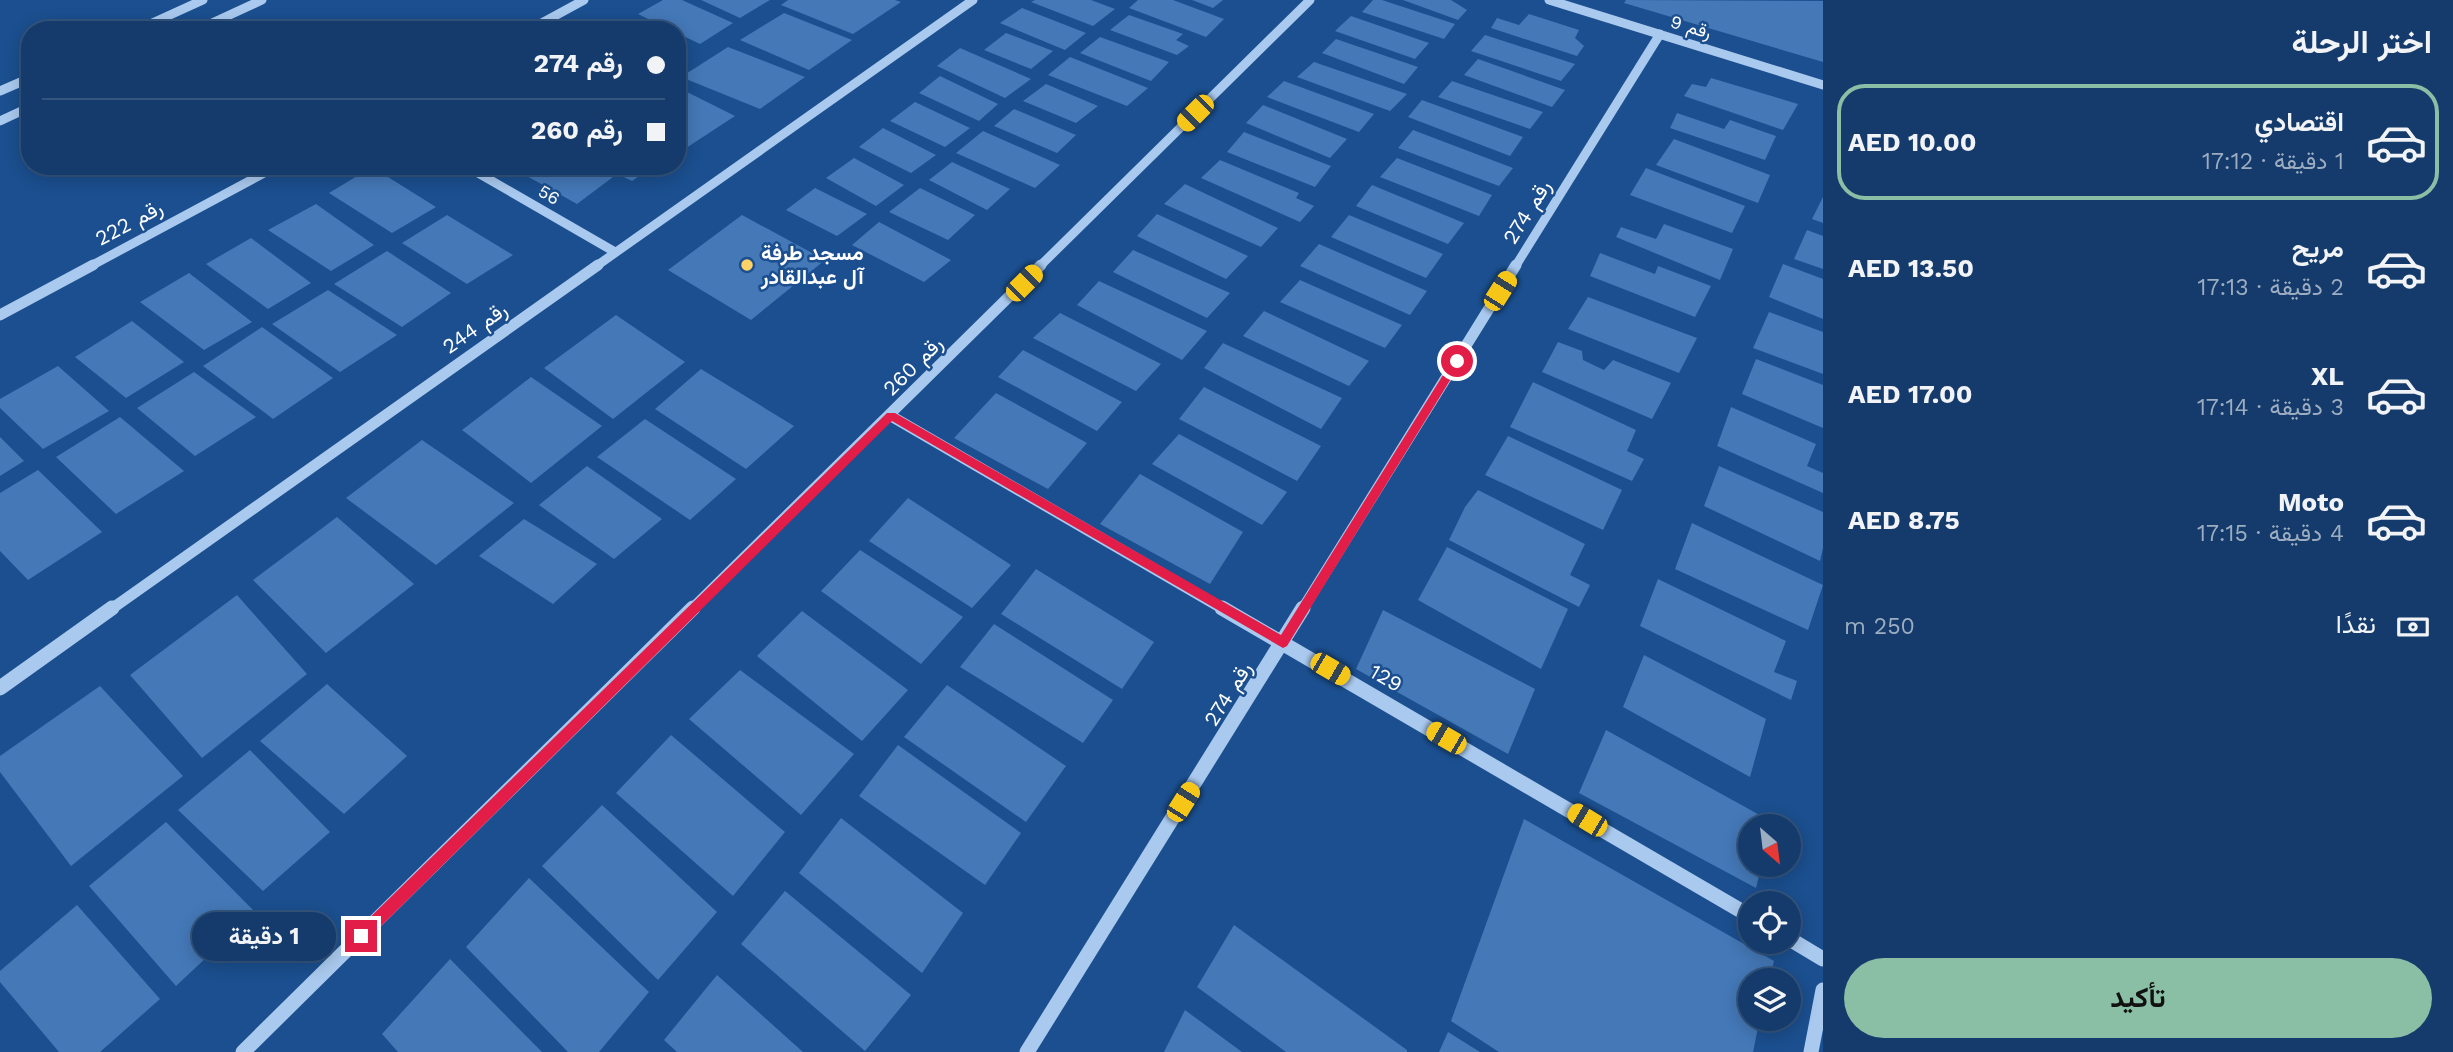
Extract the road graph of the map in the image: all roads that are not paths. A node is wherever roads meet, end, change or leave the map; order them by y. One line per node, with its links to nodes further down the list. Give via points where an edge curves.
1 (203, 0): 7 (street)
2 (262, 0): 8 (street)
3 (584, 0): 9 (street)
4 (973, 0): 18 (street, رقم 244)
5 (1310, 0): 20 (street, رقم 260)
6 (1549, 0): 10 (street, رقم 9)
7 (156, 21)
8 (216, 21)
9 (546, 21)
10 (1660, 34): 12 (street, رقم 9); 21 (street, رقم 274)
11 (21, 82): 13 (street)
12 (1823, 85)
13 (0, 91)
14 (21, 111): 15 (street)
15 (0, 121)
16 (259, 175): 19 (street, رقم 222)
17 (482, 175): 18 (street, 56)
18 (615, 252): 22 (street, رقم 244)
19 (0, 315)
20 (891, 416): 21 (street, 129); 27 (street, رقم 260)
21 (1283, 642): 23 (street, 129); 28 (street, رقم 274)
22 (0, 688)
23 (1738, 909)
24 (1801, 945): 25 (street)
25 (1823, 958)
26 (1823, 990): 29 (street)
27 (243, 1052)
28 (1027, 1052)
29 (1811, 1052)

